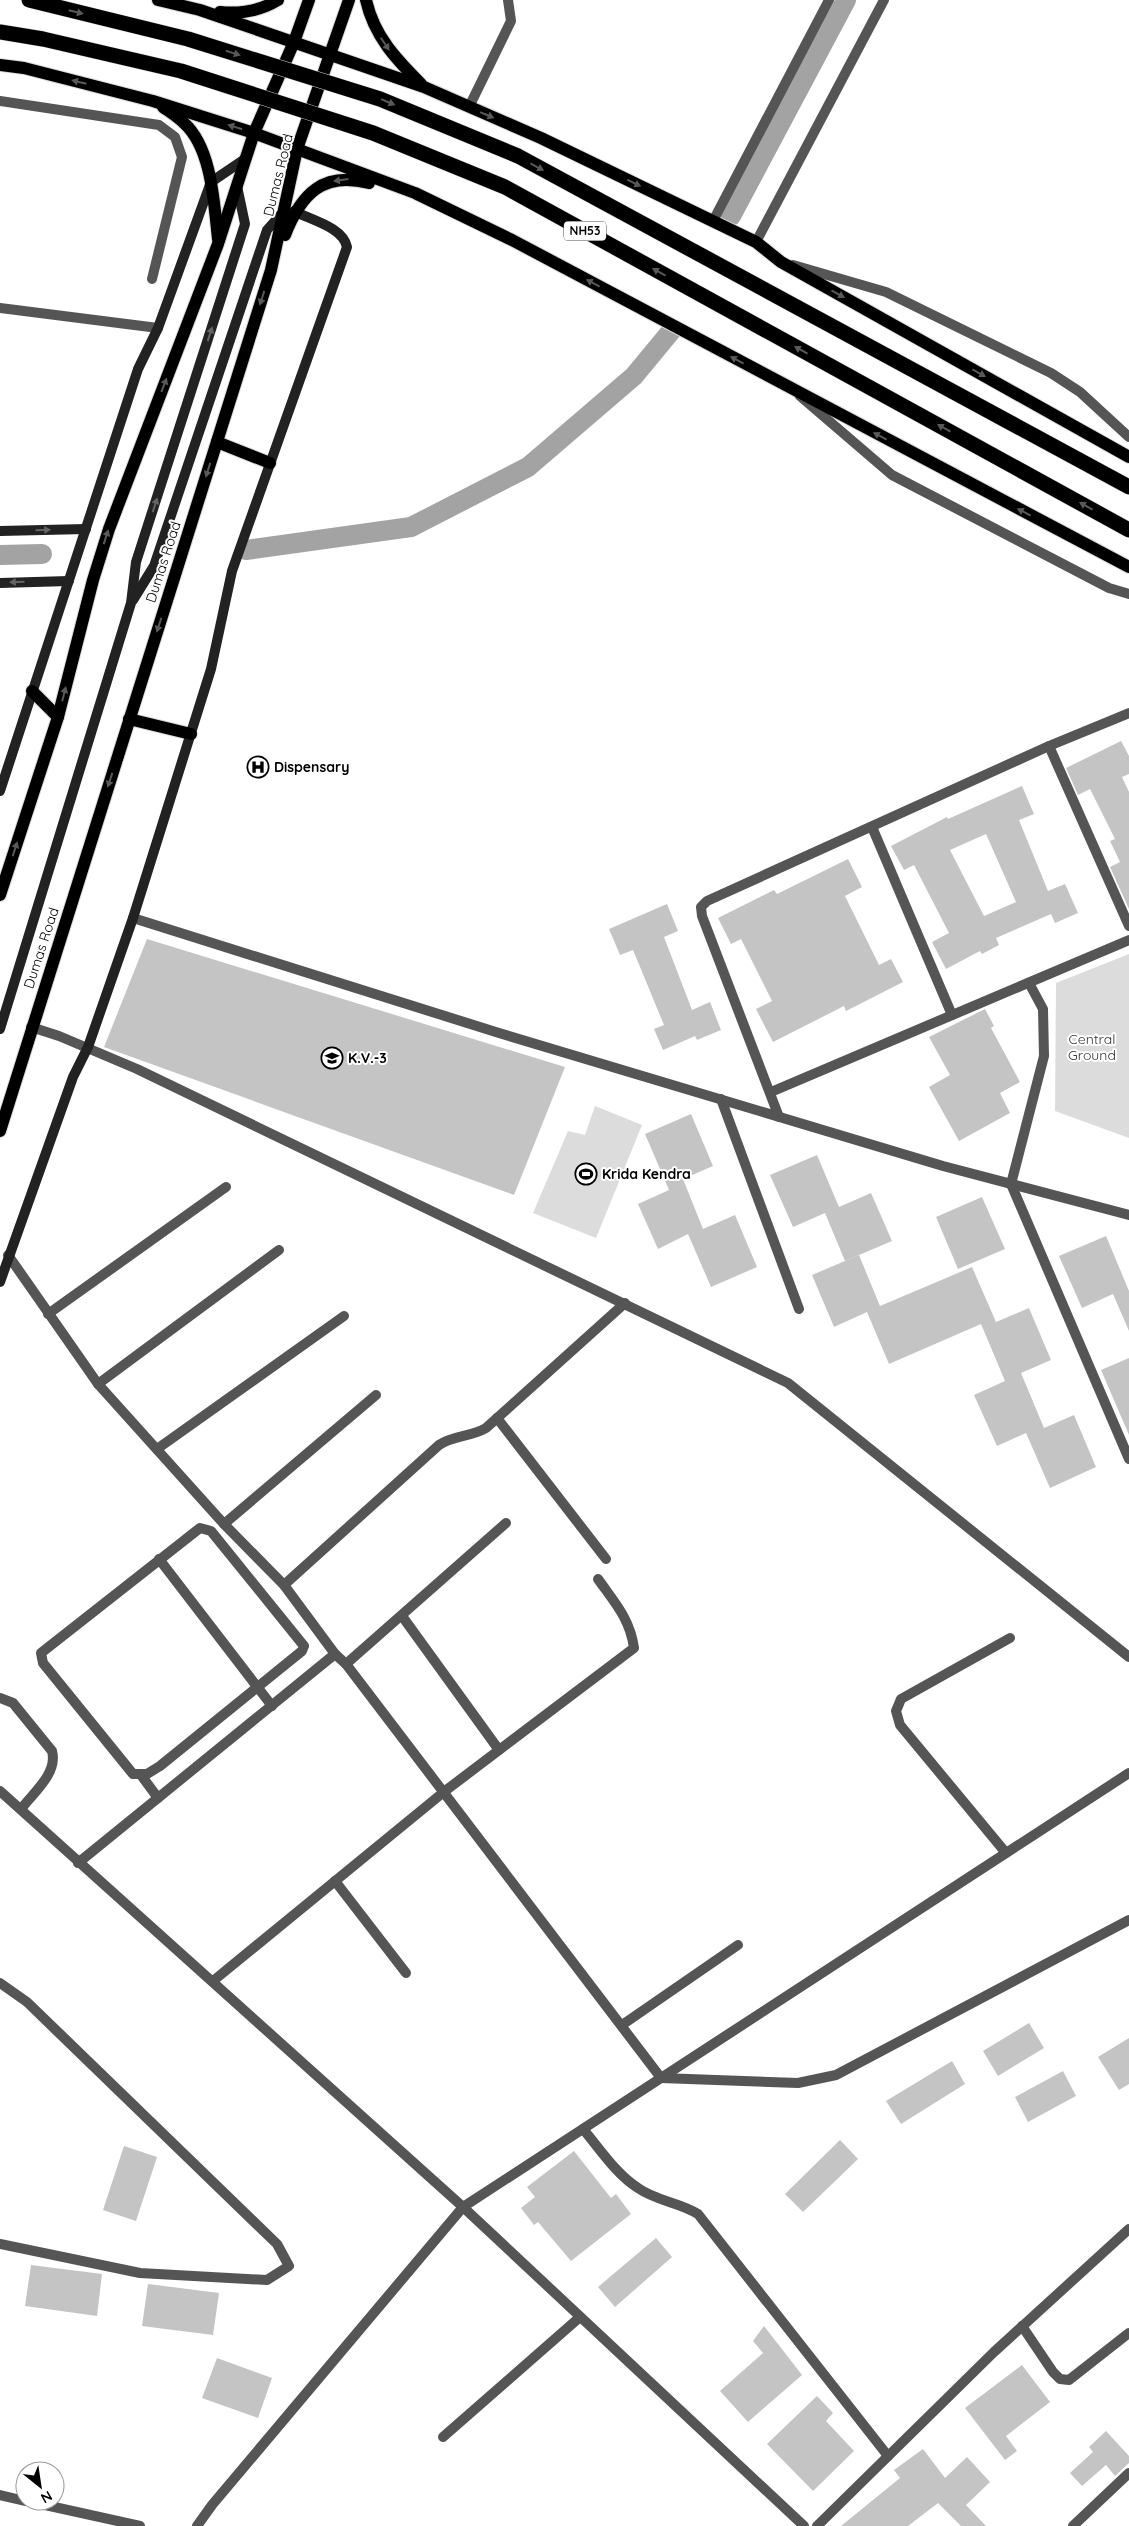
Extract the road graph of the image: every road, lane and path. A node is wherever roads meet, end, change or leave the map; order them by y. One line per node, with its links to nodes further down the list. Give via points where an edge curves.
1 (29, 0): 38 (highway, NH53, one-way to 38, bridge, via 188,39 380,99 518,156)
2 (158, 0): 10 (main road)
3 (278, 0): 10 (main road, via 254,11)
4 (309, 0): 12 (main road)
5 (349, 0): 13 (main road, Dumas Road)
6 (366, 0): 15 (main road, one-way to 15, via 382,42)
7 (508, 0): 18 (street, via 512,21)
8 (829, 0): 26 (street)
9 (884, 0): 27 (street)
10 (200, 10): 12 (main road)
11 (0, 32): 40 (highway, NH53, one-way to 11, bridge, via 505,187 373,133 181,71)
12 (294, 42): 13 (main road); 19 (main road)
13 (331, 56): 15 (main road); 20 (main road, Dumas Road)
14 (0, 65): 17 (main road, one-way to 14, via 24,68)
15 (424, 87): 18 (main road)
16 (0, 101): 30 (street, via 159,125 175,137 182,157)
17 (153, 101): 19 (main road, one-way to 17); 22 (main road, via 186,124 201,146)
18 (469, 107): 26 (main road, one-way to 26)
19 (254, 133): 20 (main road); 21 (main road)
20 (298, 149): 24 (main road); 25 (main road, Dumas Road)
21 (245, 159): 22 (street); 23 (main road)
22 (211, 182): 28 (main road); 32 (street)
23 (237, 185): 28 (main road); 46 (street, one-way to 23, via 136,562 245,224)
24 (422, 196): 25 (main road, one-way to 25, via 352,178 325,183); 33 (main road, one-way to 24, via 512,240)
25 (289, 211): 35 (main road, Dumas Road, one-way to 35); 37 (street, via 338,232 347,247); 46 (street, via 267,230 154,566)
26 (713, 221): 27 (main road)
27 (756, 242): 29 (main road)
28 (218, 244): 49 (main road, one-way to 28, via 106,537)
29 (781, 262): 34 (street, via 886,292 1051,373 1080,392); 36 (main road, one-way to 36)
30 (152, 279)
31 (0, 308): 32 (street)
32 (158, 328): 39 (street, via 138,369)
33 (790, 388): 42 (main road, one-way to 33); 45 (street, via 892,475 1103,585)
34 (1129, 437)
35 (217, 442): 37 (main road); 50 (main road, Dumas Road, one-way to 50)
36 (1129, 457)
37 (270, 463): 51 (street, via 232,571 214,658)
38 (1129, 487)
39 (86, 529): 41 (street, one-way to 39); 43 (street)
40 (1129, 530)
41 (0, 531)
42 (1129, 568)
43 (69, 580): 44 (street, one-way to 44); 47 (street)
44 (0, 583)
45 (1129, 594)
46 (132, 603): 62 (street)
47 (32, 692): 49 (main road); 53 (street)
48 (1129, 713): 52 (street)
49 (58, 717): 55 (main road, one-way to 49)
50 (129, 718): 51 (main road); 61 (main road, Dumas Road, one-way to 61)
51 (191, 734): 56 (street)
52 (1049, 746): 54 (street); 57 (street)
53 (0, 791)
54 (872, 827): 60 (street); 64 (street, via 707,901 701,907)
55 (0, 895)
56 (133, 918): 63 (street); 65 (street)
57 (1129, 926)
58 (1129, 940): 59 (street)
59 (1029, 982): 60 (street); 68 (street, via 1043,1010 1044,1056)
60 (952, 1015): 64 (street)
61 (32, 1027): 63 (street); 67 (main road, Dumas Road)
62 (0, 1029)
63 (88, 1047): 72 (street, via 73,1077); 74 (street)
64 (770, 1092): 66 (street)
65 (721, 1099): 66 (street); 75 (street)
66 (779, 1117): 68 (street)
67 (0, 1132)
68 (1011, 1184): 70 (street); 82 (street)
69 (226, 1187): 76 (street)
70 (1129, 1214)
71 (279, 1250): 78 (street)
72 (8, 1256): 73 (street); 76 (street)
73 (0, 1282)
74 (625, 1303): 80 (street); 92 (street, via 788,1383)
75 (799, 1309)
76 (48, 1314): 78 (street)
77 (344, 1316): 81 (street)
78 (98, 1384): 81 (street)
79 (376, 1395): 84 (street)
80 (497, 1418): 86 (street); 88 (street, via 476,1434 448,1439 439,1445)
81 (158, 1449): 84 (street)
82 (1129, 1459)
83 (506, 1523): 89 (street)
84 (224, 1524): 88 (street)
85 (159, 1559): 94 (street); 94 (street, via 200,1528 211,1530 303,1643 302,1651); 99 (street, via 41,1653 43,1663 127,1768)
86 (606, 1559)
87 (598, 1579): 97 (street, via 626,1617 634,1648)
88 (284, 1585): 91 (street)
89 (402, 1616): 93 (street); 97 (street)
90 (1010, 1638): 104 (street, via 901,1699 896,1711 900,1725)
91 (335, 1654): 93 (street); 96 (street)
92 (1129, 1657)
93 (346, 1664): 101 (street)
94 (258, 1688): 96 (street); 99 (street, via 160,1766)
95 (0, 1698): 103 (street, via 13,1703 52,1752 55,1761 53,1769)
96 (272, 1706): 102 (street)
97 (499, 1750): 101 (street)
98 (1129, 1773): 104 (street)
99 (140, 1776): 102 (street)
100 (0, 1791): 103 (street)
101 (445, 1791): 106 (street); 112 (street)
102 (158, 1798): 105 (street)
103 (21, 1809): 105 (street)
104 (1006, 1853): 113 (street)
105 (78, 1863): 110 (street)
106 (335, 1881): 109 (street); 110 (street)
107 (1129, 1920): 113 (street, via 836,2075 798,2083)
108 (738, 1945): 112 (street)
109 (406, 1972)
110 (213, 1982): 115 (street)
111 (0, 1983): 117 (street, via 27,2002 277,2244 289,2266 267,2280 140,2273)
112 (622, 2024): 113 (street)
113 (661, 2078): 114 (street)
114 (583, 2129): 115 (street); 122 (street, via 638,2189 684,2205 698,2214)
115 (463, 2207): 118 (street); 128 (street)
116 (1129, 2229): 119 (street)
117 (0, 2244)
118 (580, 2316): 121 (street); 129 (street)
119 (1022, 2326): 120 (street, via 1053,2372 1060,2379 1070,2380); 122 (street)
120 (1129, 2333)
121 (443, 2436)
122 (888, 2456): 130 (street)
123 (1129, 2473): 131 (street)
124 (0, 2495): 125 (street)
125 (15, 2498)
126 (65, 2510): 127 (street)
127 (140, 2526)
128 (197, 2526)
129 (804, 2526)
130 (817, 2526)
131 (1073, 2526)

